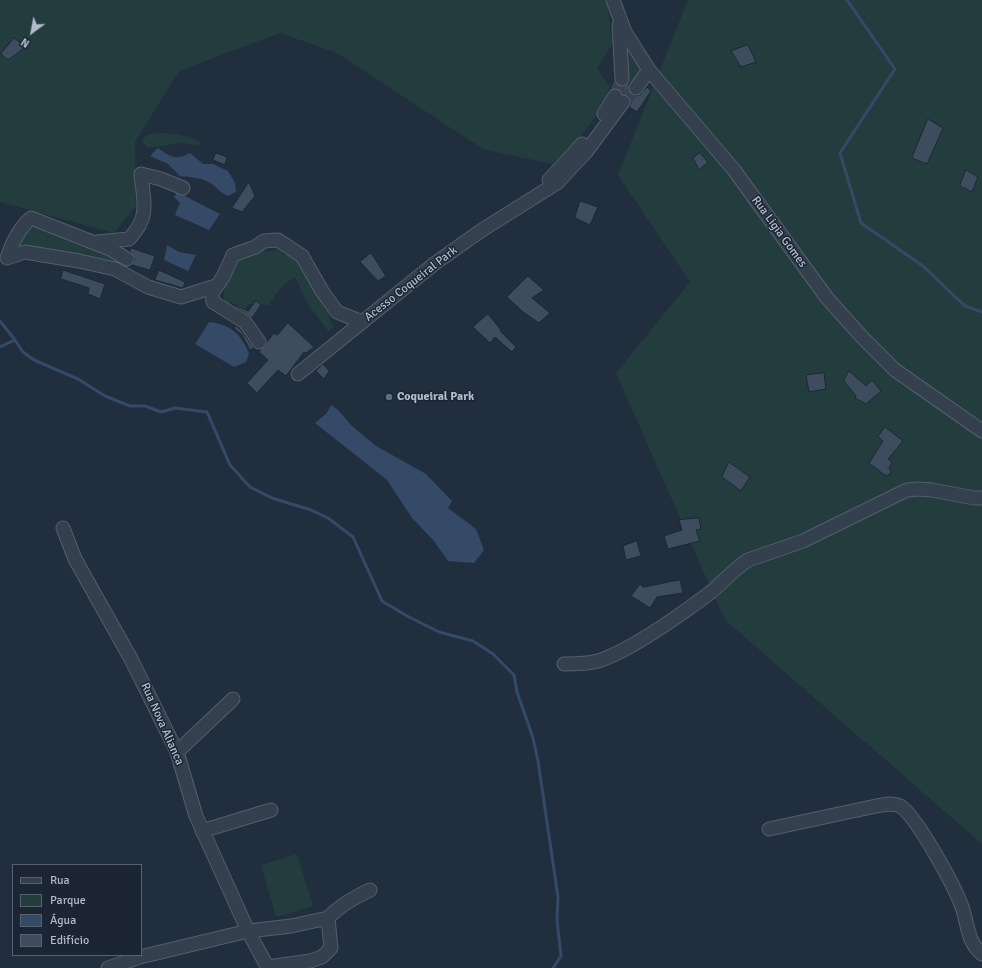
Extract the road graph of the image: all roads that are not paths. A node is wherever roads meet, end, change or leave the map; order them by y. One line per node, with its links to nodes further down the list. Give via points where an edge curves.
1 (614, 0): 2 (street, Rua Ligia Gomes)
2 (618, 17): 3 (street, Rua Ligia Gomes); 4 (street)
3 (649, 70): 5 (street); 14 (street, Rua Ligia Gomes, via 734,170 827,298 862,337 895,370)
4 (622, 79)
5 (636, 88)
6 (619, 99): 11 (street, Acesso Coqueiral Park, via 572,170 557,183 434,264)
7 (183, 188): 8 (street, via 141,174 144,220 139,229 129,239)
8 (92, 243): 9 (street, via 110,249); 10 (street, via 31,218 16,237 7,258 25,252 79,260 115,269 148,287 181,297)
9 (127, 259)
10 (216, 286): 11 (street, via 233,255 264,241 278,240 302,256 337,312); 12 (street, via 212,293 213,302 245,322)
11 (362, 322): 13 (street, Acesso Coqueiral Park)
12 (259, 342)
13 (298, 374)
14 (982, 431)
15 (982, 498): 17 (street, via 918,489 907,490 803,541 744,562 705,596 620,651 598,661)
16 (63, 528): 19 (street, Rua Nova Alianca, via 75,559 131,659)
17 (564, 664)
18 (233, 699): 19 (street)
19 (177, 752): 22 (street, Rua Nova Alianca)
20 (271, 810): 22 (street)
21 (769, 829): 26 (street, via 876,806 899,806 907,812 922,833 963,911 971,941)
22 (202, 831): 25 (street, Rua Nova Alianca)
23 (370, 890): 24 (street, via 334,911)
24 (328, 918): 25 (street); 27 (street, via 331,948 322,957)
25 (248, 931): 27 (street, Rua Nova Alianca); 28 (street, via 174,948)
26 (982, 954)
27 (268, 967)
28 (108, 968)

